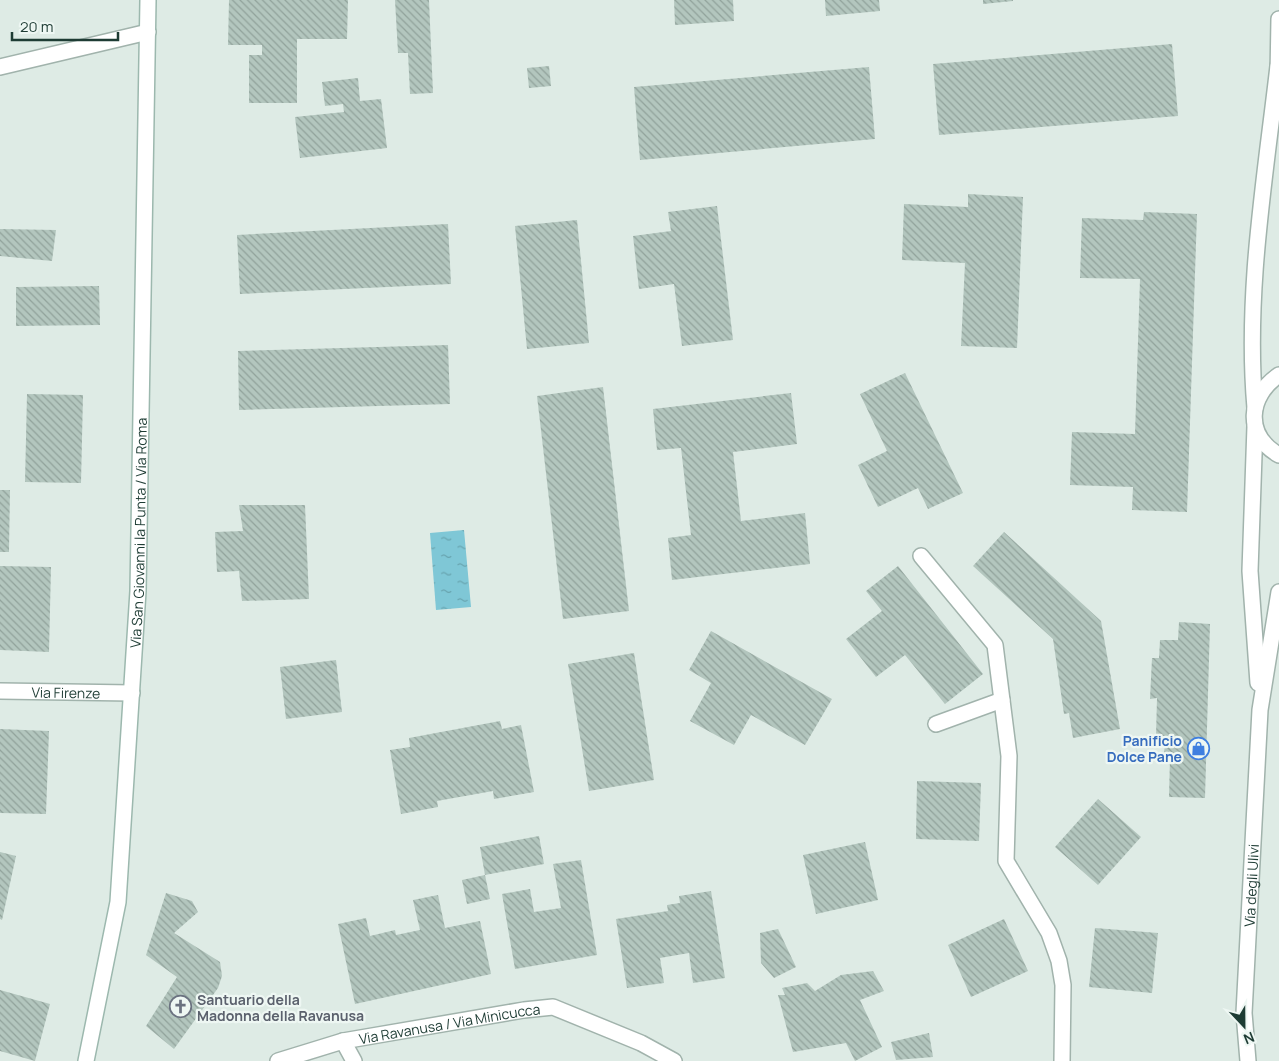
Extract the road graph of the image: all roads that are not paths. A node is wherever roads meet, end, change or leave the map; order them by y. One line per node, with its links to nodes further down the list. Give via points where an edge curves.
1 (148, 0): 3 (street, Via San Giovanni la Punta / Via Roma)
2 (1279, 19): 4 (street)
3 (148, 32): 5 (street); 14 (street, Via San Giovanni la Punta / Via Roma, via 138,591)
4 (1278, 66): 6 (street); 8 (street, via 1255,264 1252,378)
5 (0, 67)
6 (1279, 89)
7 (1279, 376): 8 (street, via 1268,383)
8 (1255, 408): 9 (street)
9 (1255, 426): 10 (street, via 1260,439); 16 (street, via 1250,571)
10 (1279, 455)
11 (921, 556): 15 (street, via 995,645)
12 (1279, 592): 16 (street)
13 (0, 691): 14 (street, Via Firenze)
14 (132, 693): 19 (street, Via San Giovanni la Punta / Via Roma, via 118,902)
15 (1002, 700): 17 (street); 23 (street, via 1009,756 1006,861 1049,933 1059,961 1064,985)
16 (1260, 710): 24 (street, Via degli Ulivi, via 1244,1013)
17 (936, 724)
18 (343, 1041): 20 (street, Via Ravanusa / Via Minicucca); 21 (street); 22 (street, Via Ravanusa / Via Minicucca, via 553,1007 641,1043)
19 (86, 1061)
20 (278, 1061)
21 (354, 1061)
22 (674, 1061)
23 (1062, 1061)
24 (1248, 1061)

